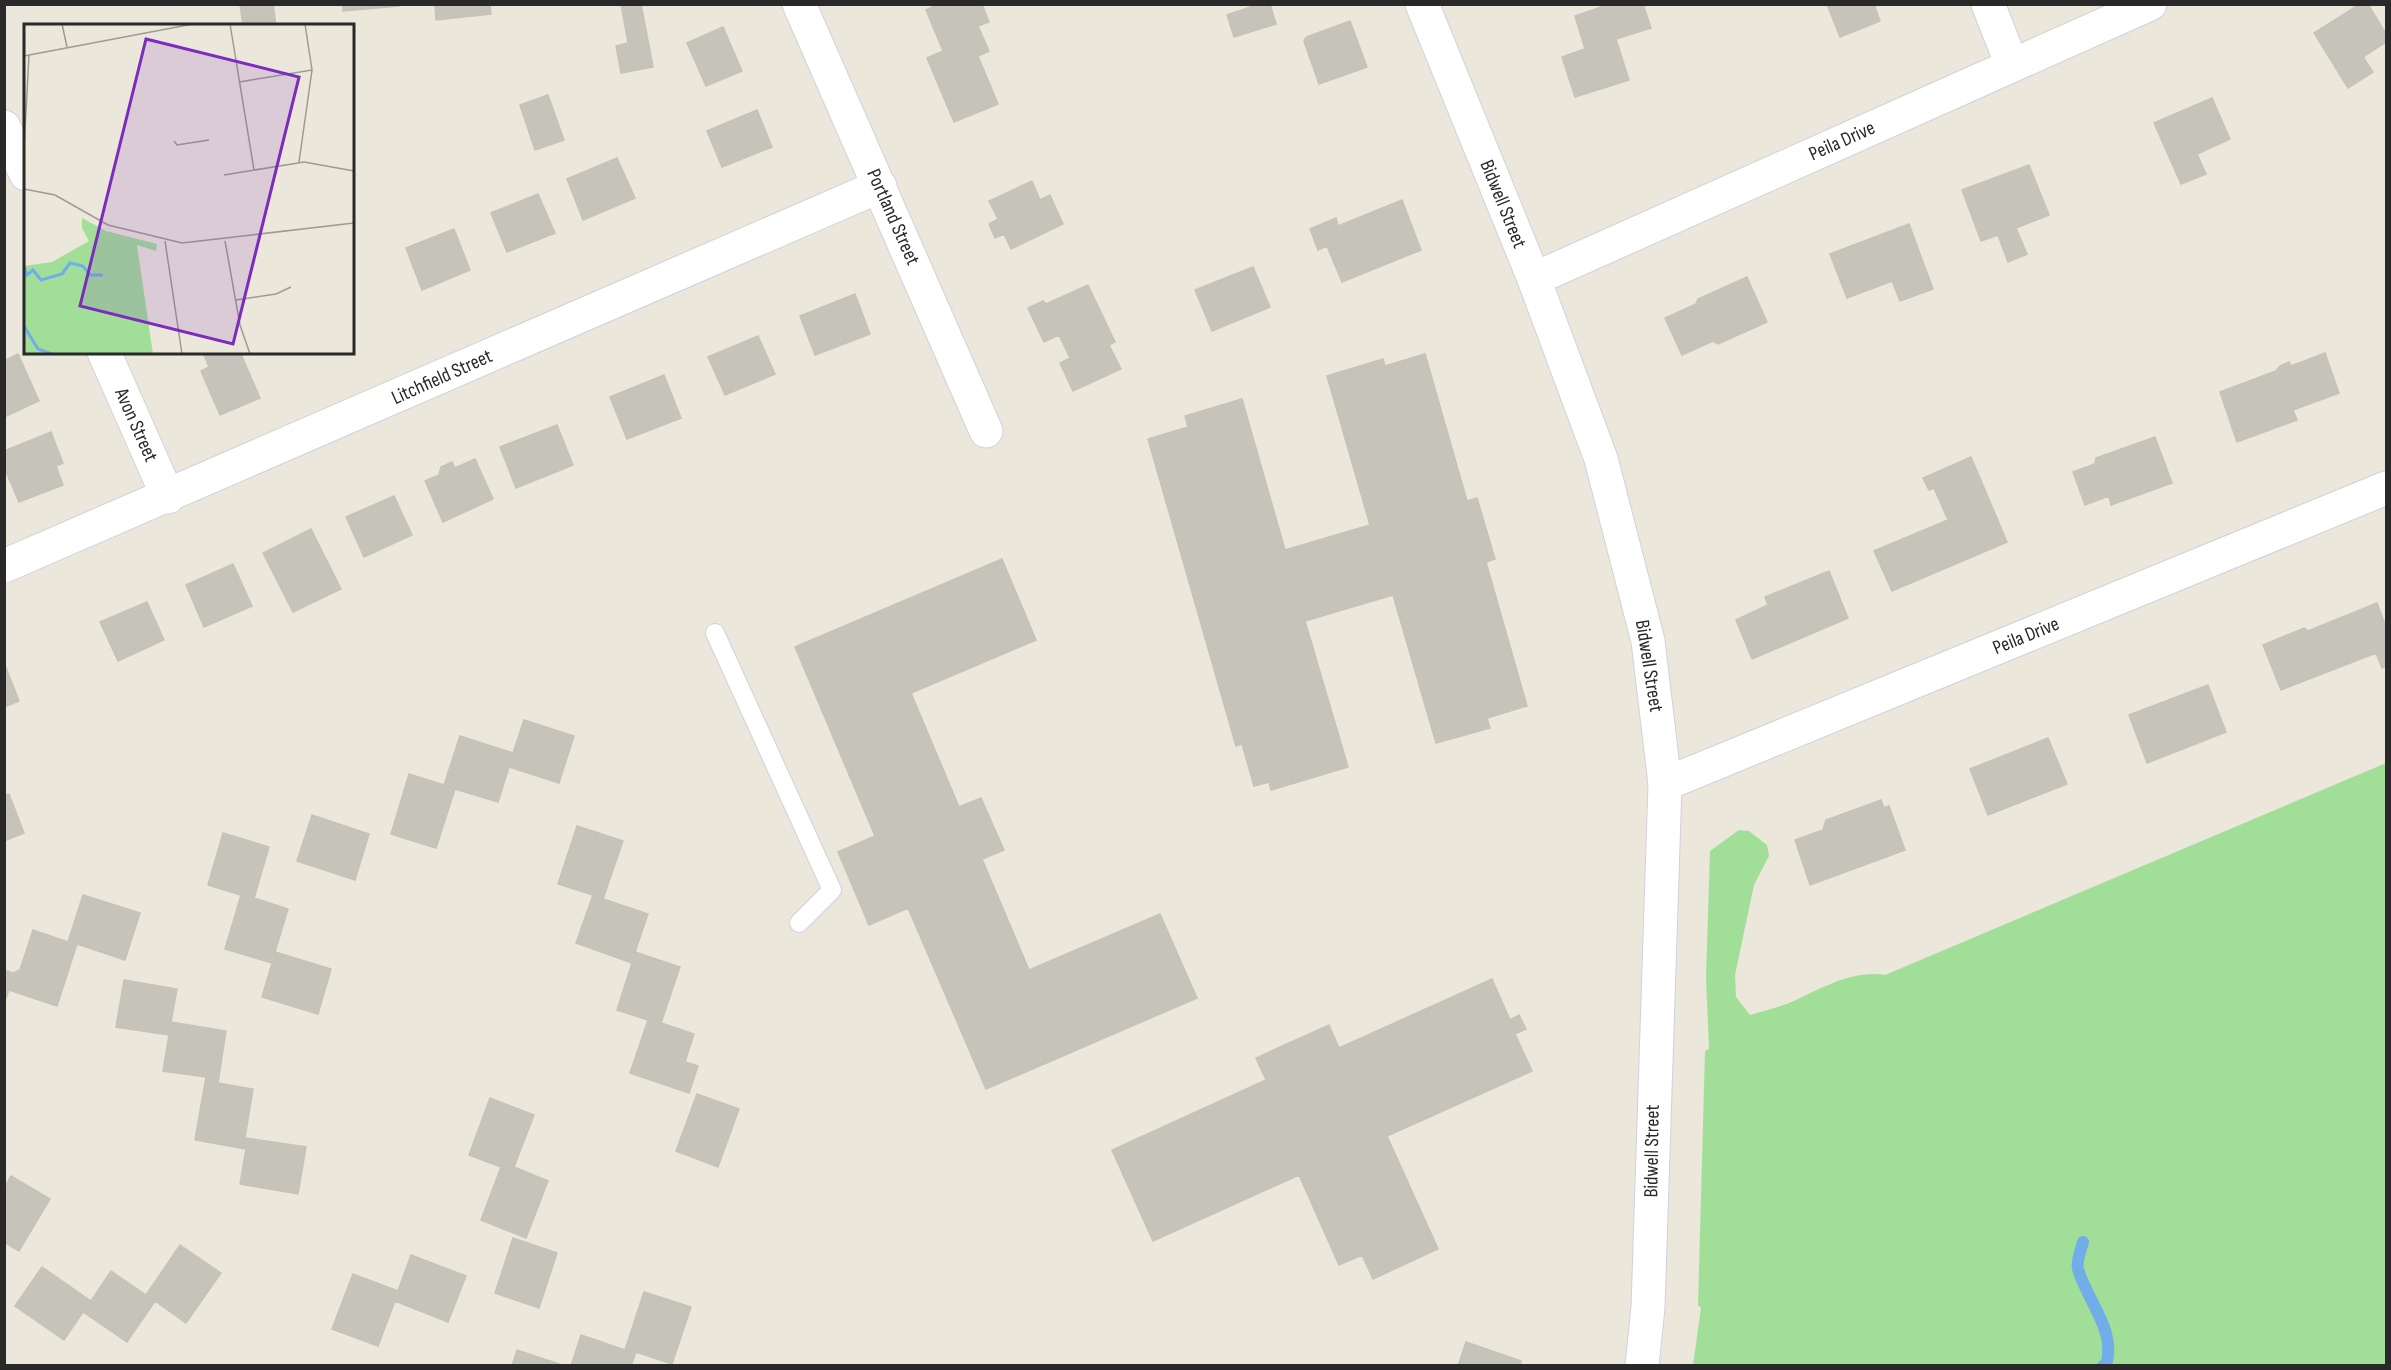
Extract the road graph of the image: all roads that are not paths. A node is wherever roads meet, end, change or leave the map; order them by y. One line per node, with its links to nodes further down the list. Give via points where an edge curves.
1 (799, 4): 8 (street, Portland Street)
2 (1422, 4): 9 (street, Bidwell Street)
3 (1988, 4): 5 (street)
4 (2150, 4): 5 (street, Peila Drive)
5 (2012, 65): 9 (street, Peila Drive)
6 (4, 127): 7 (street)
7 (24, 170)
8 (880, 186): 11 (street, Portland Street); 13 (street, Litchfield Street)
9 (1534, 279): 16 (street, Bidwell Street, via 1604,470 1647,641)
10 (105, 354): 13 (street, Avon Street)
11 (986, 431)
12 (2386, 488): 16 (street, Peila Drive)
13 (168, 497): 14 (street, Litchfield Street)
14 (4, 566)
15 (715, 633): 17 (lane, via 832,890)
16 (1665, 784): 18 (street, Bidwell Street, via 1648,1307)
17 (799, 923)
18 (1642, 1365)

